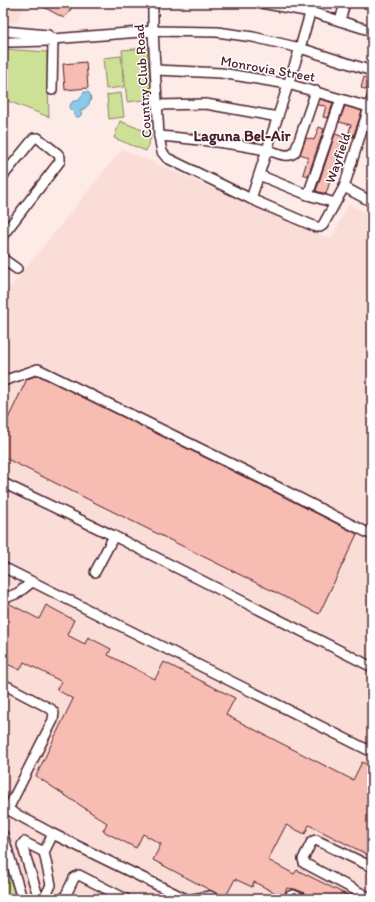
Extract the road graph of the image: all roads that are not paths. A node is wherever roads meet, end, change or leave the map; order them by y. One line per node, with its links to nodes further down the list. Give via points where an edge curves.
1 (153, 3): 8 (street, Country Club Road)
2 (261, 3): 4 (street)
3 (345, 3): 6 (street)
4 (283, 5): 5 (street)
5 (312, 8): 6 (street); 12 (street)
6 (340, 20): 9 (street)
7 (3, 31): 10 (street, via 48,35)
8 (153, 31): 10 (street); 12 (street, via 217,32); 13 (street, Country Club Road)
9 (372, 31)
10 (53, 38): 11 (street, via 48,41); 16 (street)
11 (3, 42)
12 (300, 48): 14 (street); 15 (street)
13 (156, 70): 15 (street, Monrovia Street, via 221,73); 20 (street, Country Club Road)
14 (372, 71)
15 (288, 84): 17 (street, Monrovia Street); 21 (street)
16 (52, 90)
17 (316, 92): 18 (street, Monrovia Street); 23 (street, via 293,155)
18 (341, 98): 19 (street, Monrovia Street); 27 (street)
19 (371, 104): 26 (street, Wayfield)
20 (157, 105): 21 (street, via 206,104); 22 (street, Country Club Road)
21 (278, 117): 23 (street)
22 (159, 136): 23 (street, via 191,138); 28 (street, Country Club Road, via 162,152 167,158)
23 (267, 150): 24 (street)
24 (259, 175): 27 (street); 28 (street)
25 (3, 176): 32 (street, via 34,138 38,138 60,157 60,161)
26 (344, 187): 29 (street); 30 (street, Wayfield)
27 (308, 195): 30 (street)
28 (251, 199): 31 (street, Country Club Road, via 316,227)
29 (372, 201)
30 (335, 203): 31 (street, Wayfield)
31 (323, 225)
32 (3, 235)
33 (3, 258): 34 (street)
34 (17, 269)
35 (3, 381): 37 (street, via 38,369)
36 (3, 483): 38 (street)
37 (372, 535)
38 (114, 536): 40 (street); 43 (street)
39 (3, 567): 41 (street)
40 (95, 572)
41 (32, 582): 42 (street, via 18,594); 45 (street)
42 (3, 599)
43 (372, 666)
44 (3, 684): 46 (street, via 54,713 53,720)
45 (372, 752)
46 (6, 808): 47 (street)
47 (53, 834): 49 (street); 51 (street)
48 (3, 835): 52 (street)
49 (44, 852): 53 (street, via 24,842 22,845); 54 (street, via 51,885)
50 (372, 868): 61 (street, via 316,840 311,843 303,859 304,863)
51 (182, 898)
52 (22, 899)
53 (39, 899)
54 (44, 899)
55 (64, 899): 56 (street, via 74,878 79,875)
56 (126, 899)
57 (193, 899): 58 (street, via 210,896)
58 (216, 899)
59 (288, 899): 60 (street, via 293,895)
60 (303, 899)
61 (372, 899)

